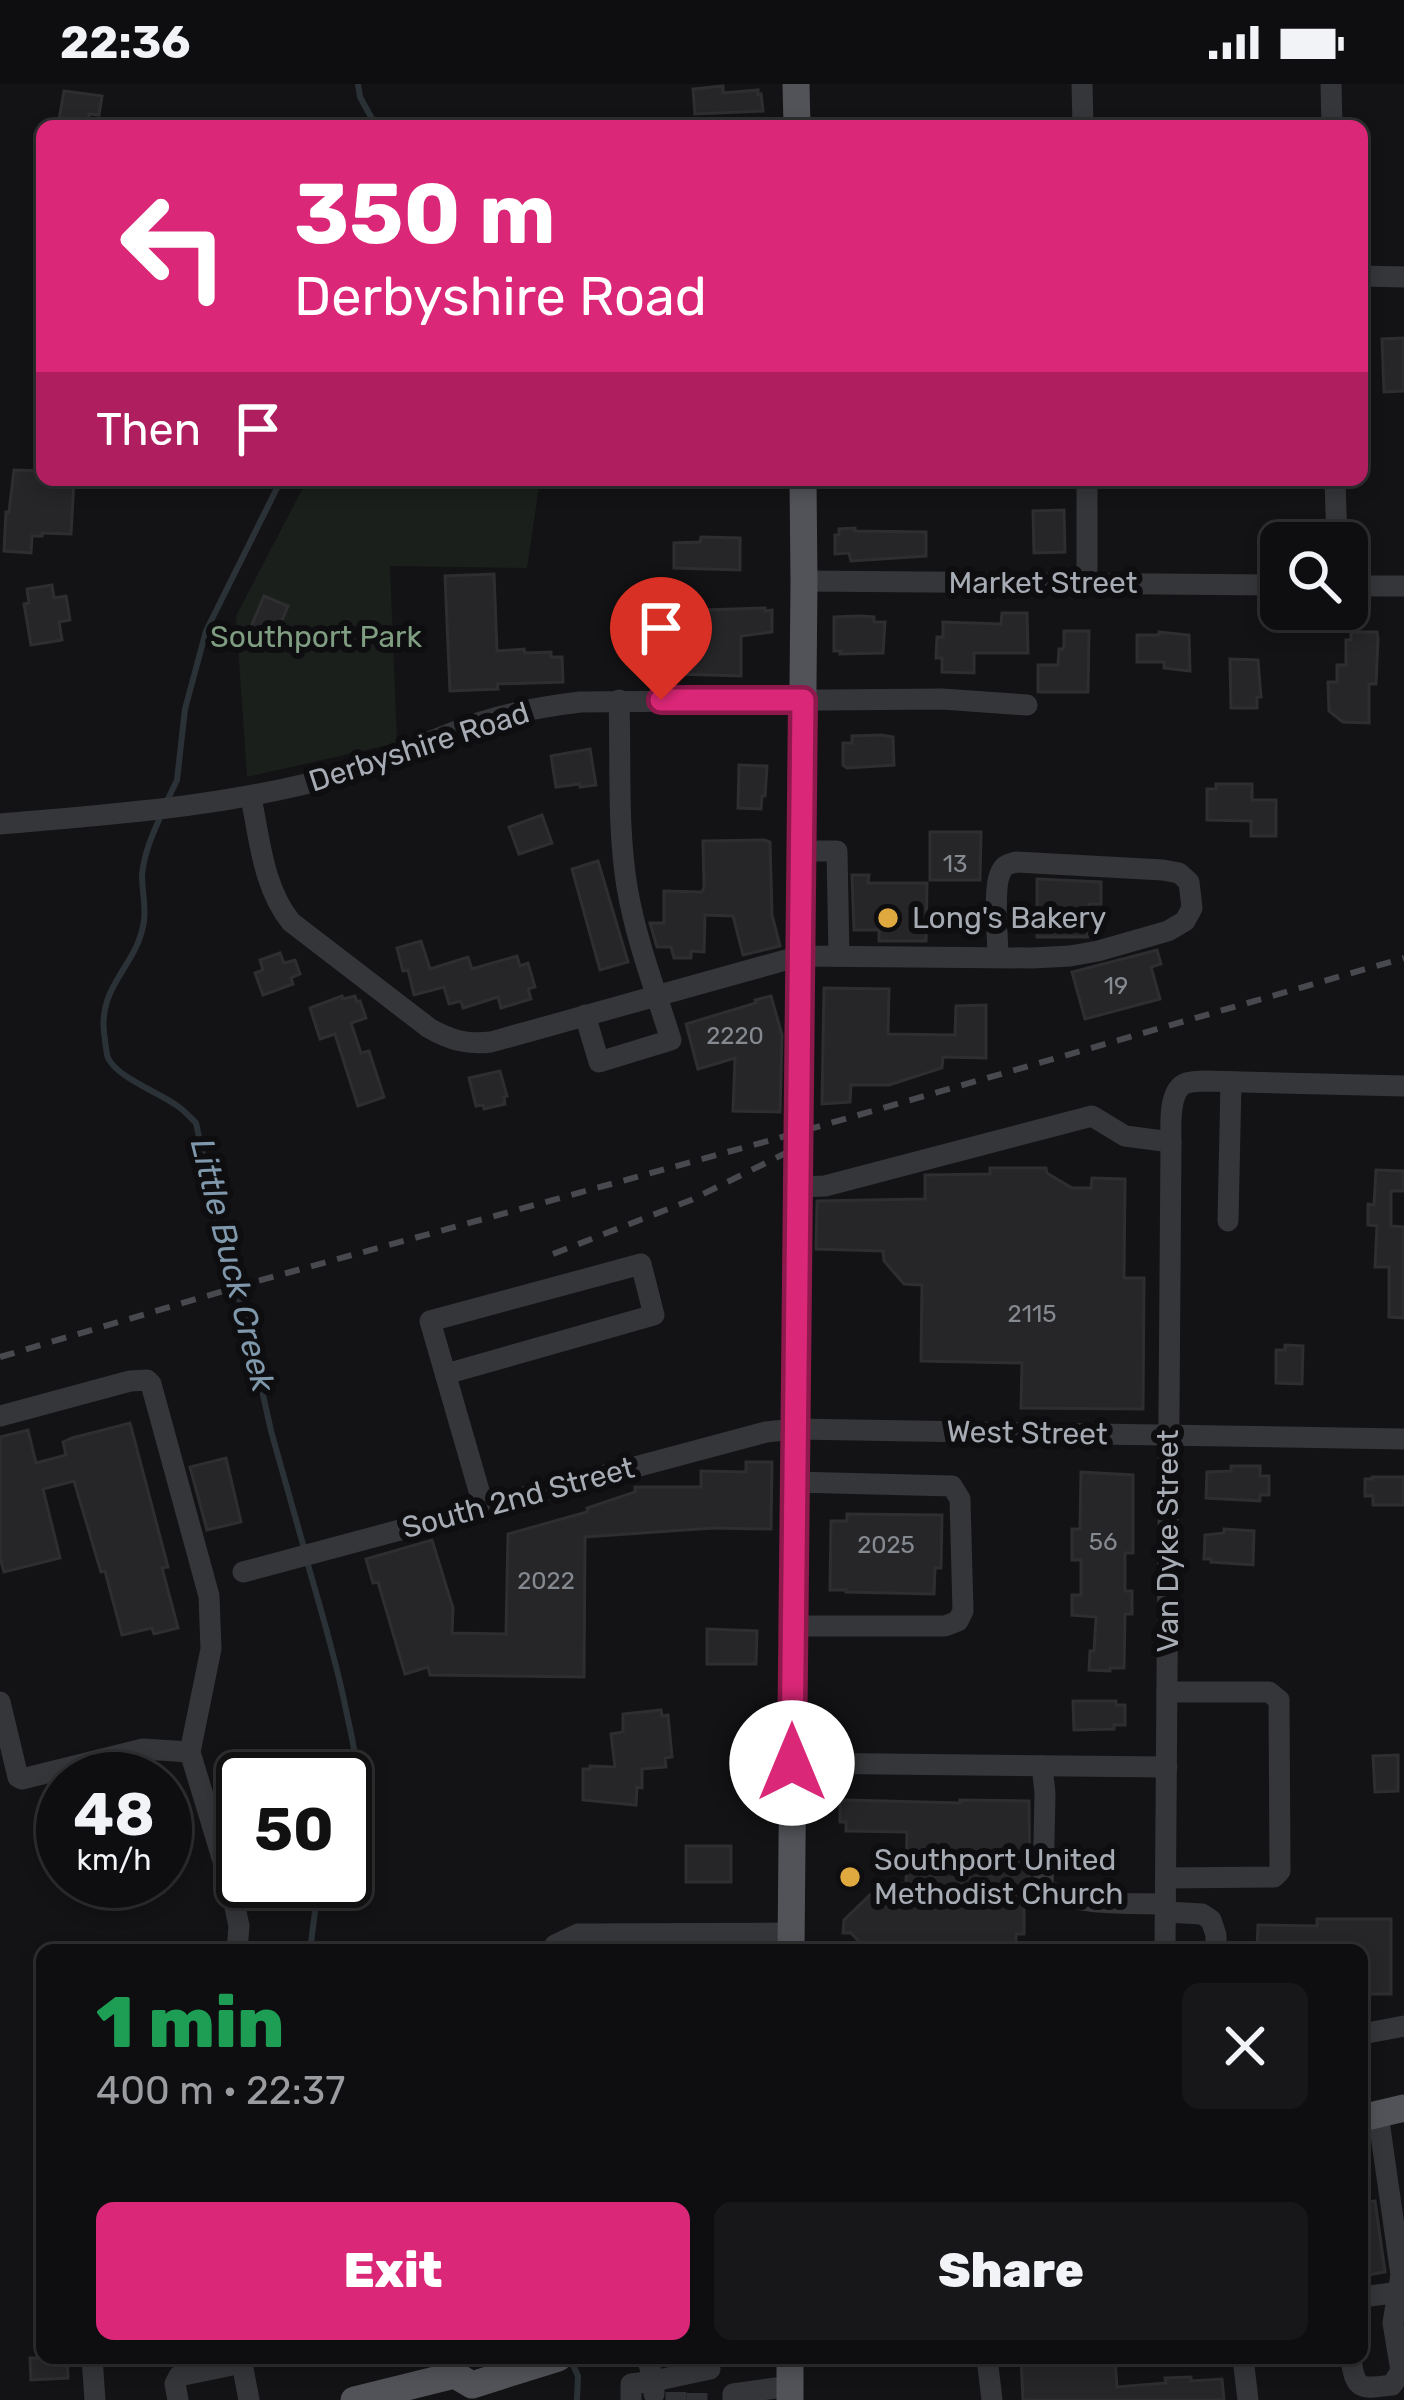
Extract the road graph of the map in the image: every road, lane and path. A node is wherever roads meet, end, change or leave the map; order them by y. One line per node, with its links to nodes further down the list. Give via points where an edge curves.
1 (796, 84): 4 (main road)
2 (1082, 84): 5 (street)
3 (1331, 84): 6 (street)
4 (797, 120)
5 (1083, 120)
6 (1332, 120)
7 (1368, 276): 8 (street)
8 (1404, 277)
9 (803, 486): 13 (main road)
10 (1087, 486): 14 (street)
11 (1335, 486): 12 (street)
12 (1336, 522)
13 (805, 581): 14 (street, Market Street); 19 (main road)
14 (1087, 584): 15 (street, Market Street)
15 (1260, 585)
16 (1368, 586): 17 (street)
17 (1404, 586)
18 (619, 700): 19 (street, Derbyshire Road); 21 (street, Derbyshire Road, via 514,713); 27 (street, via 626,883)
19 (803, 700): 20 (street, Derbyshire Road); 23 (main road)
20 (1028, 705)
21 (251, 798): 22 (street, Derbyshire Road); 28 (street, via 275,899 294,925 441,1035 491,1042)
22 (0, 824)
23 (801, 851): 24 (main road); 25 (street, via 837,851)
24 (800, 956): 25 (street); 27 (street); 32 (main road)
25 (839, 956): 26 (street)
26 (998, 958): 26 (street, via 1070,956 1168,932 1192,908 1189,882 1162,870 1006,865)
27 (657, 995): 28 (street); 28 (street, via 671,1040 599,1062)
28 (585, 1015)
29 (1232, 1082): 30 (street); 31 (street, Van Dyke Street, via 1178,1088); 33 (street)
30 (1404, 1086)
31 (1171, 1137): 32 (street, via 1125,1136 1092,1116); 37 (street, Van Dyke Street)
32 (797, 1187): 36 (main road)
33 (1228, 1221)
34 (446, 1374): 34 (street, via 430,1321 641,1264 654,1315); 40 (street)
35 (0, 1416): 46 (street, via 130,1382 151,1384 210,1612 212,1649)
36 (795, 1429): 37 (street, West Street); 39 (main road); 40 (street, South 2nd Street)
37 (1168, 1436): 38 (street, West Street); 43 (street, Van Dyke Street)
38 (1404, 1438)
39 (794, 1481): 42 (main road); 42 (street, via 952,1486 960,1499 963,1611 945,1626)
40 (484, 1508): 41 (street, South 2nd Street)
41 (243, 1572)
42 (793, 1626): 48 (main road)
43 (1167, 1692): 50 (street, Van Dyke Street); 52 (street, via 1270,1692 1280,1700 1280,1871)
44 (0, 1702): 51 (street, via 18,1777)
45 (131, 1752): 46 (street)
46 (190, 1752)
47 (192, 1759): 55 (street, via 230,1885)
48 (792, 1763): 49 (street); 54 (main road)
49 (1042, 1766): 50 (street); 53 (street, via 1043,1889)
50 (1167, 1767): 52 (street, Van Dyke Street)
51 (36, 1776)
52 (1166, 1879): 53 (street, Van Dyke Street)
53 (1166, 1908): 57 (street, Van Dyke Street); 58 (street, via 1211,1920)
54 (791, 1942): 56 (street, via 578,1934)
55 (238, 1944)
56 (557, 1944)
57 (1165, 1944)
58 (1216, 1944)
59 (1404, 2026): 60 (street)
60 (1368, 2033)
61 (1381, 2113): 62 (street)
62 (1400, 2292): 63 (street); 71 (street, via 1397,2380 1366,2389)
63 (1368, 2296)
64 (92, 2364): 76 (street)
65 (229, 2364): 77 (street, via 179,2376)
66 (242, 2364): 78 (street)
67 (539, 2364): 72 (main road, via 472,2385)
68 (658, 2364): 73 (street)
69 (988, 2364): 81 (street)
70 (1244, 2364): 82 (street)
71 (1352, 2364)
72 (458, 2366): 79 (main road)
73 (684, 2379): 75 (street); 80 (street, via 631,2384)
74 (790, 2381): 75 (street)
75 (733, 2397)
76 (95, 2400)
77 (178, 2400)
78 (248, 2400)
79 (354, 2400)
80 (631, 2400)
81 (992, 2400)
82 (1248, 2400)

